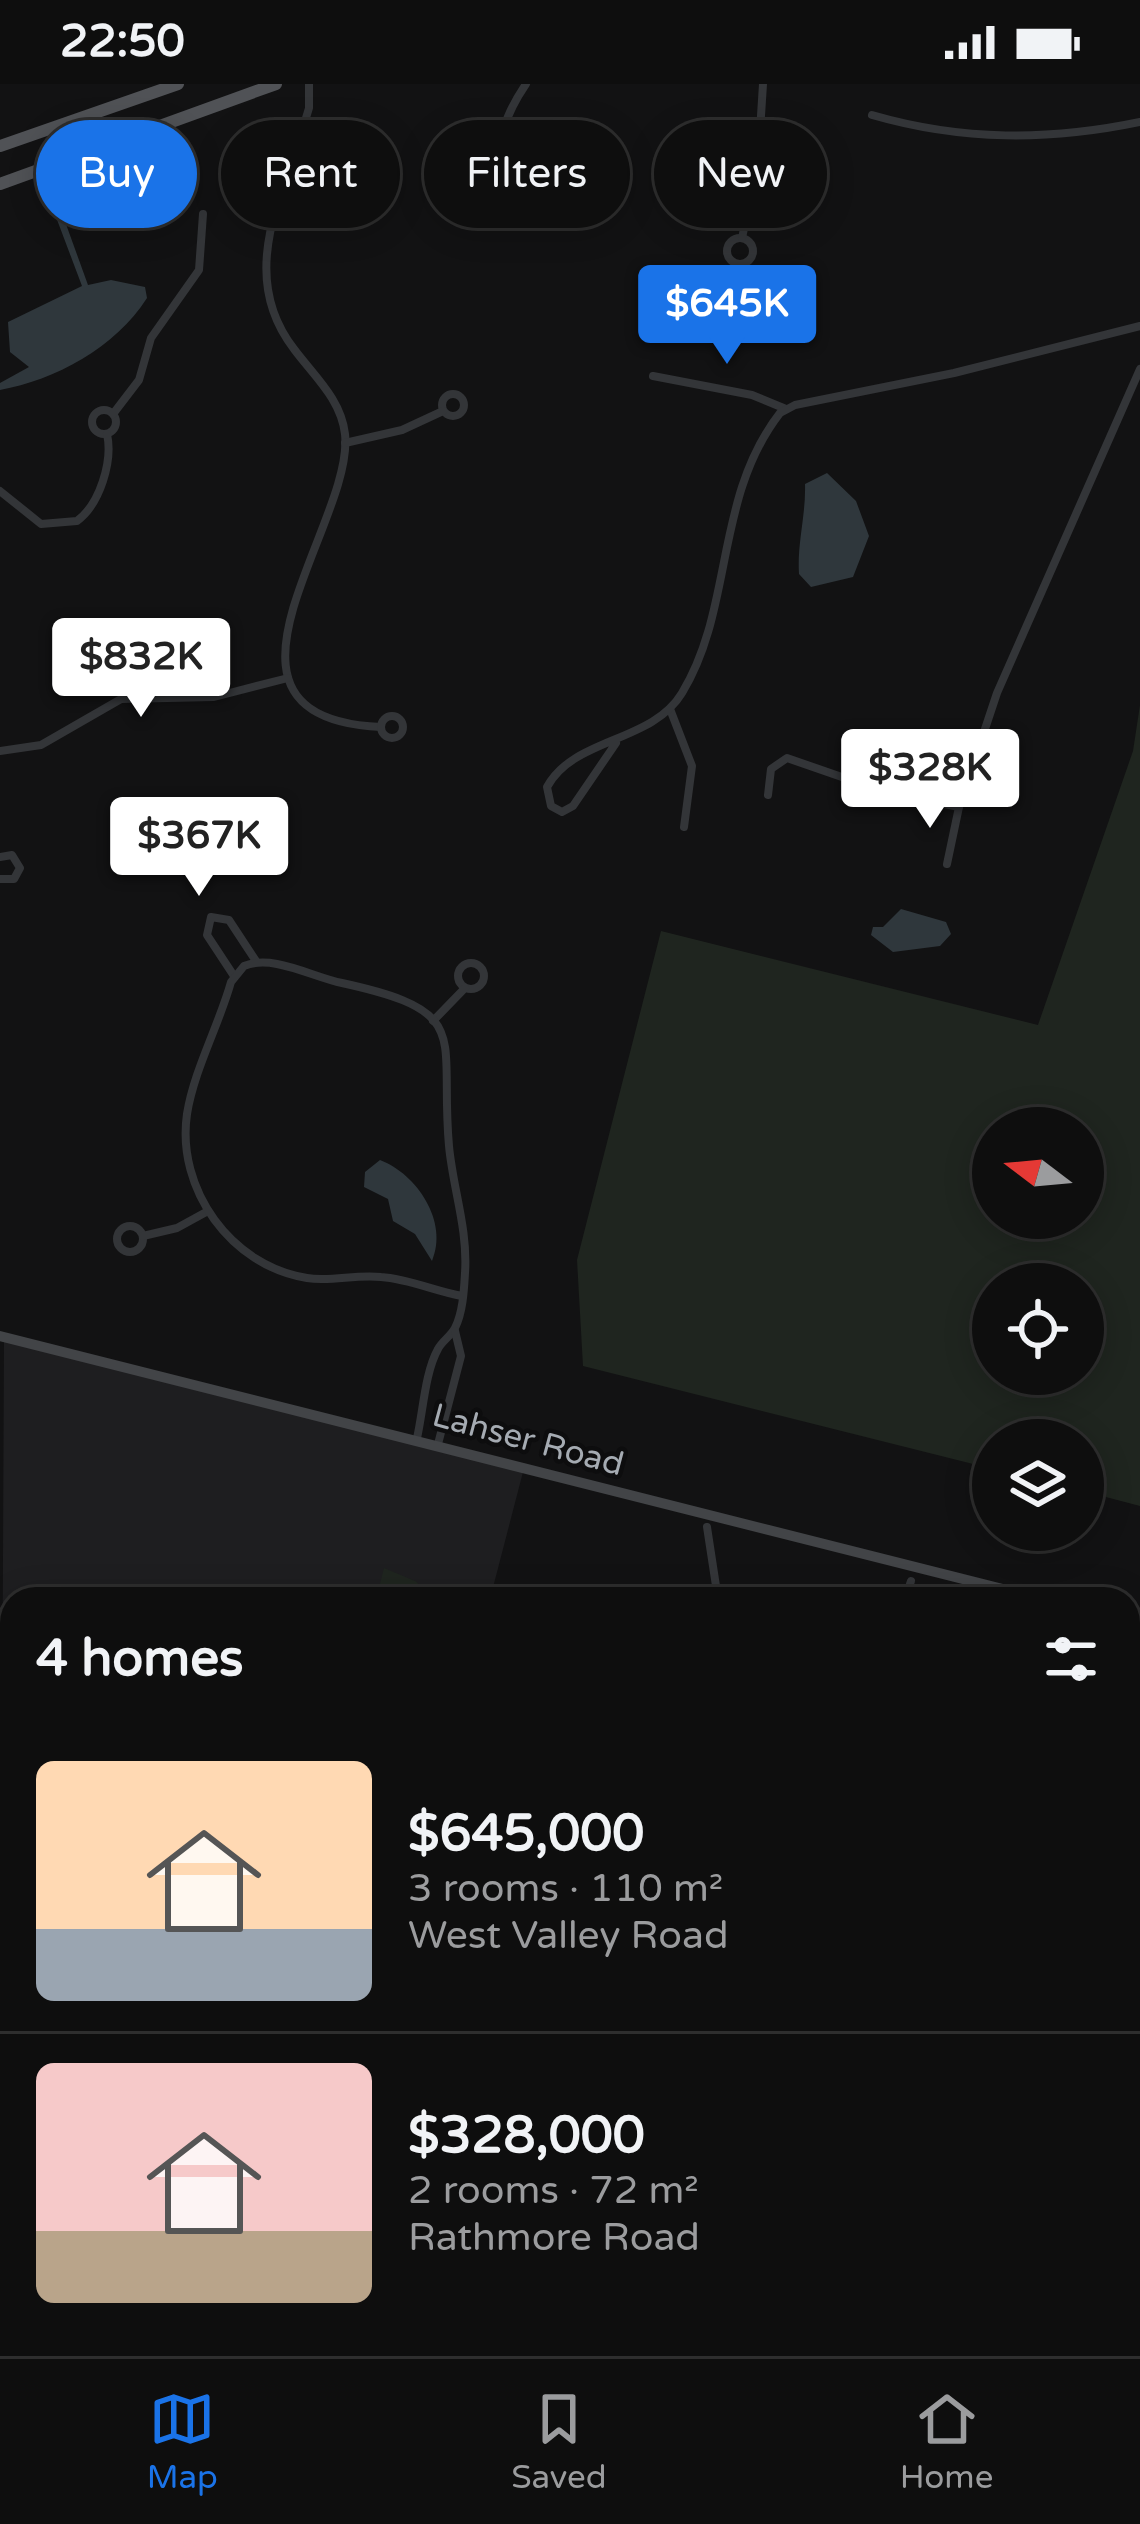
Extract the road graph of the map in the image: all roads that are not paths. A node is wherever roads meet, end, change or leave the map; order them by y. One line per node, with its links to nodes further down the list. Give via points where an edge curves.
1 (178, 84): 9 (main road)
2 (276, 84): 10 (main road)
3 (309, 84): 20 (street, via 263,289 274,320 333,400)
4 (526, 84): 7 (street)
5 (763, 84): 12 (street)
6 (872, 115): 8 (street, via 984,136 1070,136)
7 (505, 120)
8 (1140, 122)
9 (0, 146)
10 (1, 183)
11 (203, 214): 18 (street, via 199,270)
12 (742, 238)
13 (1140, 326): 16 (street)
14 (1140, 369): 28 (street, via 998,693)
15 (653, 376): 16 (street)
16 (786, 409): 23 (street, via 734,506 704,643)
17 (443, 411): 20 (street)
18 (112, 414): 19 (street, via 116,424); 19 (street, via 99,411 92,419 97,433)
19 (107, 434): 21 (street, via 98,494 77,521 41,524)
20 (345, 443): 22 (street, via 295,607)
21 (0, 491)
22 (288, 678): 24 (street, via 324,717); 26 (street, via 214,697 121,699 41,745)
23 (670, 709): 25 (street); 29 (street, via 692,766)
24 (381, 727)
25 (616, 743): 25 (street, via 560,769 547,788 550,806 573,806)
26 (0, 751)
27 (768, 794): 28 (street, via 771,769 787,758 884,792)
28 (959, 807): 31 (street)
29 (684, 827)
30 (0, 857): 32 (street, via 15,857 20,868 14,879)
31 (947, 864)
32 (0, 879)
33 (256, 962): 34 (street); 34 (street, via 229,920 211,917 207,935); 36 (street, via 397,994)
34 (234, 976): 37 (street, via 186,1125 192,1174)
35 (465, 988): 36 (street)
36 (434, 1021): 39 (street, via 450,1061 450,1154 465,1235)
37 (208, 1211): 38 (street); 39 (street, via 243,1250 290,1274 390,1278)
38 (142, 1236)
39 (462, 1296): 40 (street)
40 (455, 1329): 42 (street, via 436,1350); 43 (street, via 461,1356)
41 (0, 1336): 42 (street, Lahser Road)
42 (417, 1438): 43 (street, Lahser Road)
43 (438, 1444): 48 (street, Lahser Road)
44 (707, 1527): 46 (street)
45 (911, 1580): 47 (street)
46 (716, 1587)
47 (908, 1587)
48 (985, 1587)

